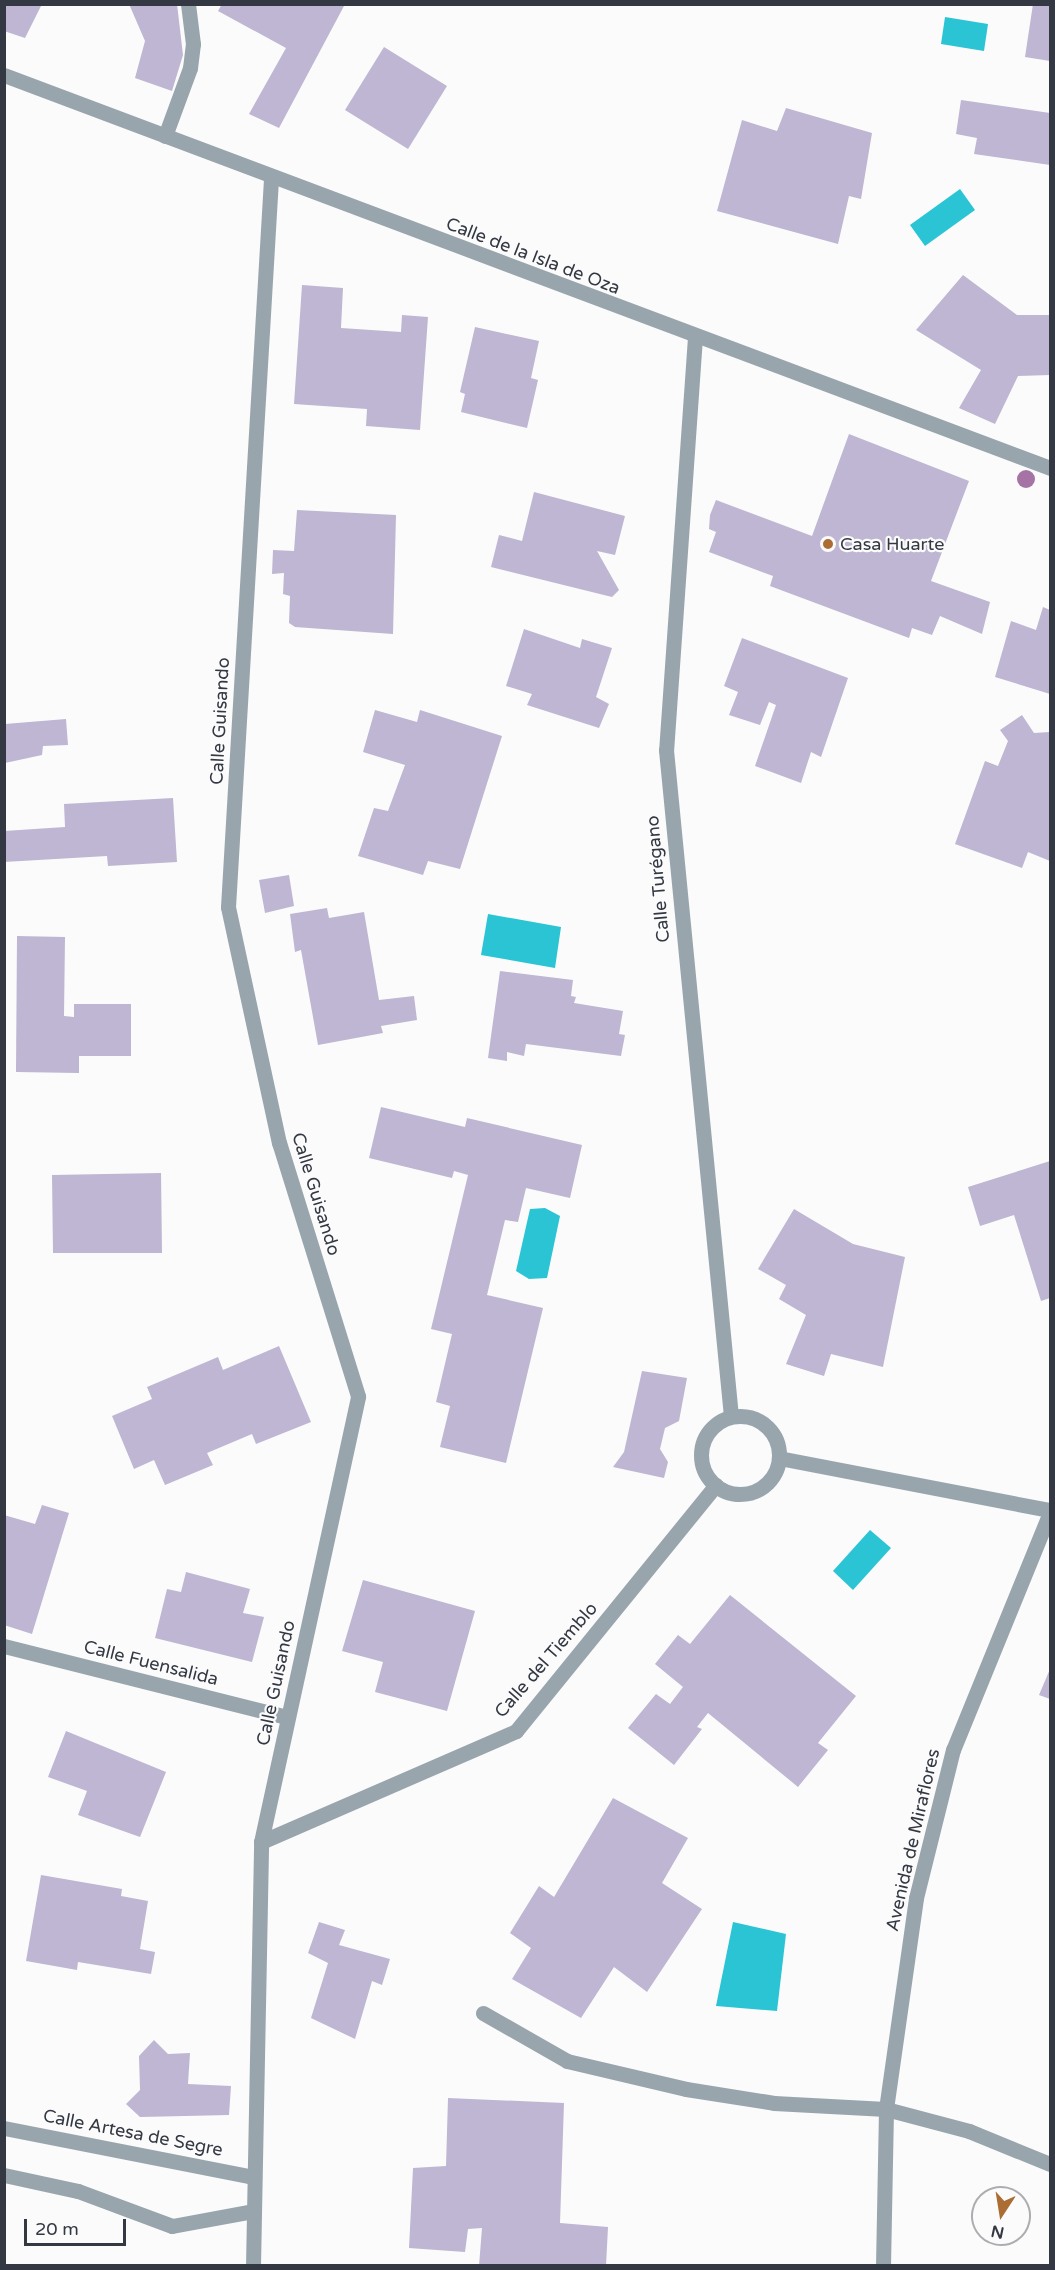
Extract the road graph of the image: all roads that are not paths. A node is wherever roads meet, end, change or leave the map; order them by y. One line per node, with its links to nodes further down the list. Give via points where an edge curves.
1 (188, 4): 3 (street, via 193,44 190,68)
2 (4, 75): 3 (street, Calle de la Isla de Oza)
3 (165, 136): 4 (street, Calle de la Isla de Oza)
4 (271, 178): 5 (street, Calle de la Isla de Oza); 12 (street, Calle Guisando, via 228,907 279,1143 358,1396)
5 (695, 338): 6 (street, Calle de la Isla de Oza); 7 (street, Calle Turégano, via 666,750)
6 (1050, 468)
7 (731, 1416): 8 (street, via 749,1417 766,1425 778,1446); 9 (street, via 719,1421 703,1440 702,1465)
8 (779, 1458): 9 (street, via 770,1480 750,1493 726,1492); 10 (street)
9 (716, 1485): 13 (street, Calle del Tiemblo, via 516,1731)
10 (1050, 1511): 15 (street, Avenida de Miraflores, via 952,1750 916,1898)
11 (4, 1646): 12 (street, Calle Fuensalida)
12 (287, 1717): 13 (street, Calle Guisando)
13 (261, 1842): 19 (street, Calle Guisando)
14 (483, 2013): 15 (street, via 567,2061 687,2089 774,2103)
15 (886, 2109): 17 (street, via 969,2132); 22 (street, Avenida de Miraflores)
16 (4, 2127): 19 (street, Calle Artesa de Segre)
17 (1050, 2164)
18 (4, 2175): 20 (street, via 78,2192 172,2226)
19 (254, 2177): 20 (street, Calle Guisando)
20 (253, 2211): 21 (street, Calle Guisando)
21 (254, 2265)
22 (883, 2265)

